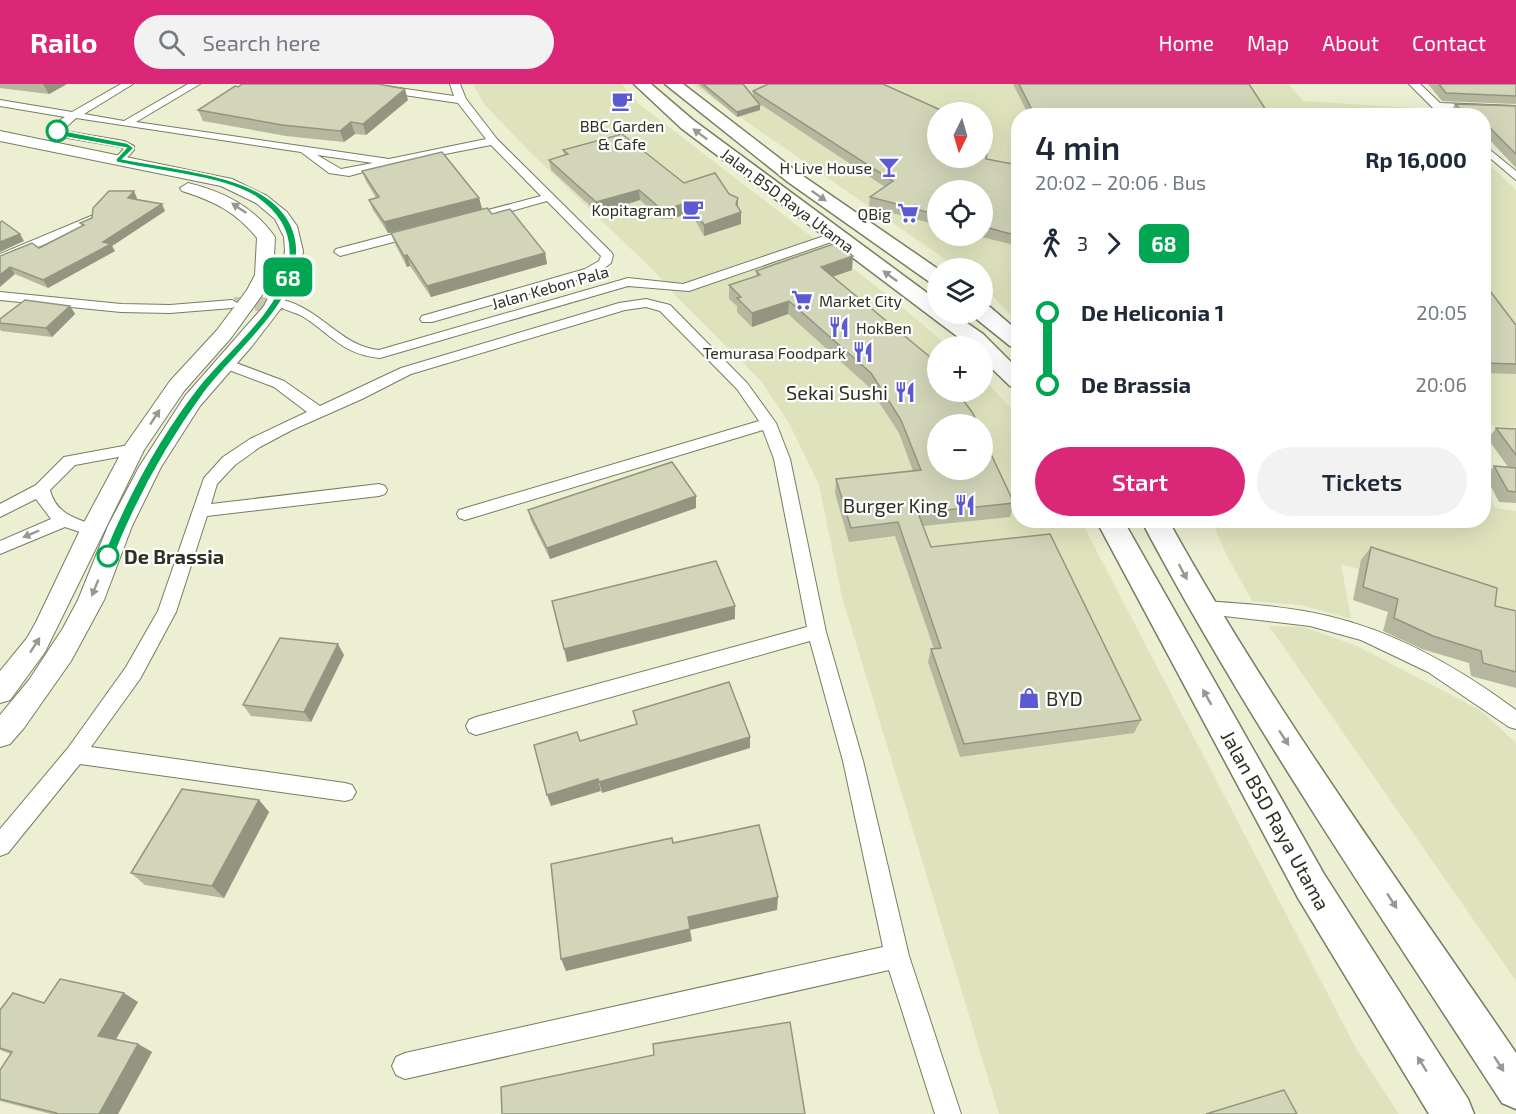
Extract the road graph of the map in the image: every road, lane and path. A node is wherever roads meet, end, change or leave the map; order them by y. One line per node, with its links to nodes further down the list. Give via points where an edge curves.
1 (128, 84): 14 (street)
2 (195, 84): 15 (street)
3 (350, 84): 8 (street)
4 (455, 84): 8 (street)
5 (642, 84): 29 (main road, Jalan BSD Raya Utama, one-way to 5, via 687,124)
6 (673, 84): 33 (main road, Jalan BSD Raya Utama, one-way to 33, via 785,171)
7 (1414, 84): 10 (street)
8 (460, 100): 17 (street)
9 (0, 103): 14 (street)
10 (1437, 106): 11 (street)
11 (1490, 108)
12 (1491, 108): 13 (street)
13 (1516, 109)
14 (74, 115): 15 (street); 21 (street, via 57,131 124,144 130,148)
15 (126, 124): 18 (street)
16 (0, 136): 21 (street)
17 (493, 141): 22 (street); 24 (street)
18 (303, 149): 22 (street); 22 (street, via 330,171 342,174)
19 (0, 150): 30 (street, one-way to 19, via 233,203 189,188)
20 (1491, 154): 23 (street)
21 (118, 161): 28 (street, via 226,182 258,195 280,214)
22 (390, 162)
23 (1516, 177)
24 (550, 197): 26 (street); 40 (street, via 607,255 604,263 590,272)
25 (91, 220): 32 (street)
26 (461, 220)
27 (428, 229): 31 (street)
28 (291, 232): 30 (street); 44 (street, via 294,251 281,292)
29 (836, 236): 35 (main road, Jalan BSD Raya Utama, one-way to 29); 39 (street, Jalan Kebon Pala, via 684,288 628,282 380,354 354,350 308,314)
30 (267, 237): 48 (street, one-way to 30, via 177,386 256,291 264,275)
31 (340, 252)
32 (0, 259)
33 (927, 272)
34 (927, 285): 35 (main road)
35 (913, 292): 37 (main road, Jalan BSD Raya Utama)
36 (0, 296): 38 (street, via 121,308)
37 (927, 303)
38 (232, 304)
39 (283, 304)
40 (427, 319)
41 (993, 321): 43 (main road)
42 (955, 324): 45 (main road)
43 (1011, 335)
44 (226, 364): 46 (street, via 279,384); 64 (street, one-way to 64, via 201,390 162,448 125,515 74,632 33,695)
45 (1011, 374)
46 (318, 412): 47 (street, via 406,371 624,306 646,303 665,308 742,386); 52 (street, via 255,443 229,461 210,482)
47 (768, 423): 53 (street); 60 (street, via 782,459)
48 (134, 449): 49 (street, via 70,461); 57 (street)
49 (42, 489): 51 (street); 54 (street, via 50,510)
50 (379, 490): 52 (street)
51 (0, 511)
52 (200, 511): 65 (street, via 167,612 134,673)
53 (465, 514)
54 (63, 521): 57 (street); 58 (street, one-way to 58)
55 (1113, 528): 72 (main road, Jalan BSD Raya Utama, one-way to 55, via 1311,886)
56 (1159, 528): 59 (main road, one-way to 59)
57 (92, 530): 61 (street, one-way to 57, via 48,625)
58 (0, 548)
59 (1204, 608): 62 (street, via 1282,615 1353,631 1392,645 1449,673); 70 (main road, one-way to 70, via 1272,720)
60 (817, 632): 63 (street); 68 (street, via 853,761)
61 (0, 692)
62 (1516, 721)
63 (476, 726)
64 (0, 735)
65 (75, 754): 66 (street); 67 (street)
66 (345, 792)
67 (0, 846)
68 (897, 956): 69 (street); 71 (street)
69 (405, 1066)
70 (1516, 1089)
71 (948, 1114)
72 (1453, 1114)

